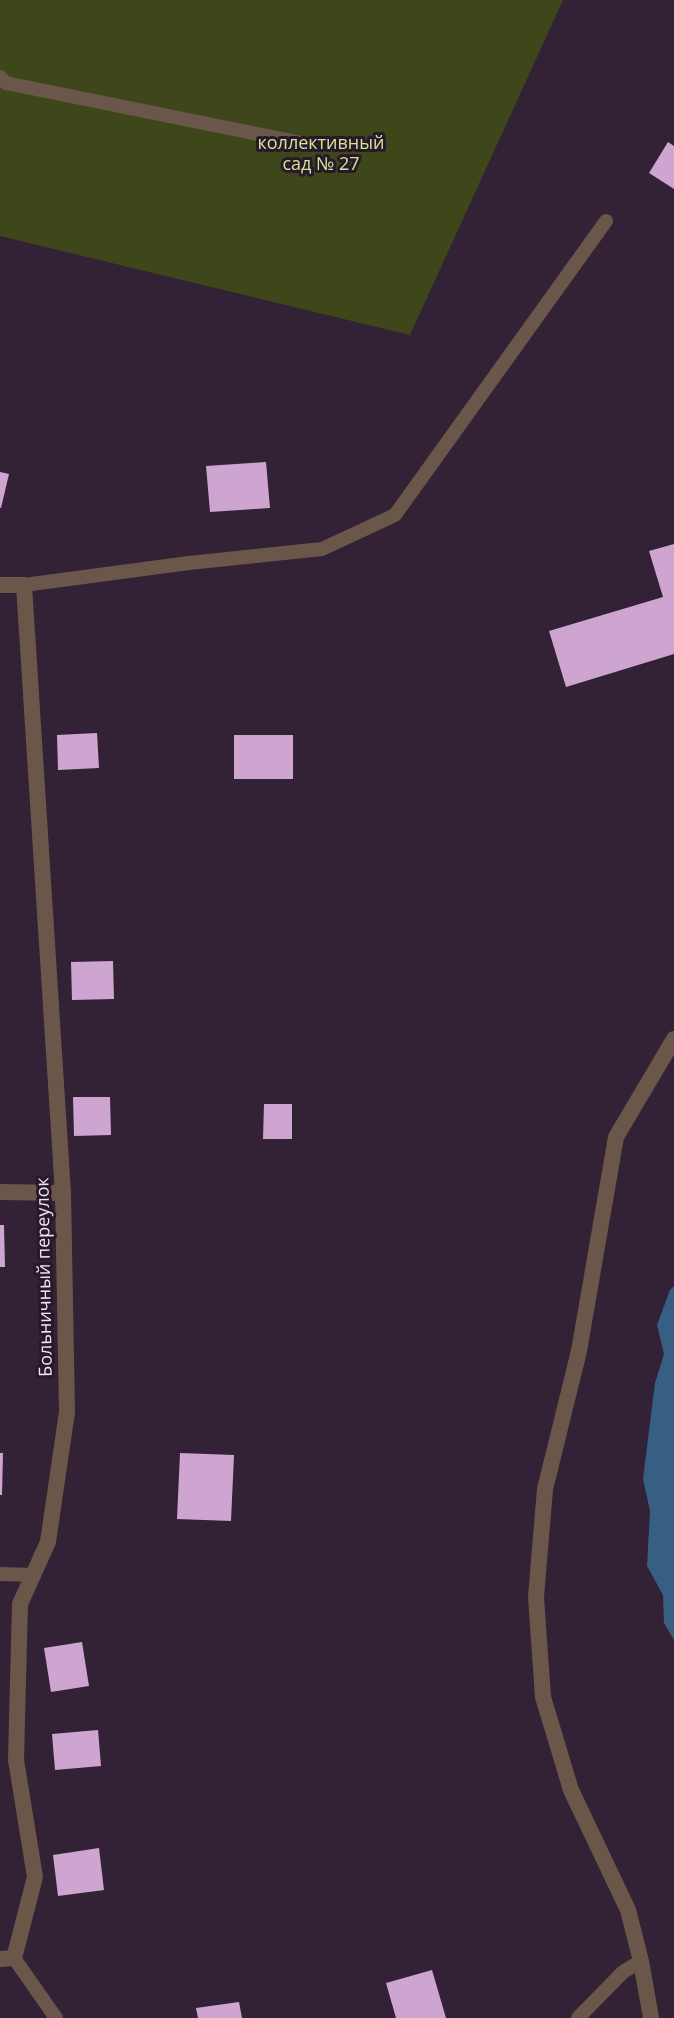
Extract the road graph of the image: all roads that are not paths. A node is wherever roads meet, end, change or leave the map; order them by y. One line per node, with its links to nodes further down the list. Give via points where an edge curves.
1 (0, 77): 2 (lane, via 6,83)
2 (307, 144)
3 (606, 220): 5 (lane, via 395,515 322,549)
4 (0, 585): 5 (street)
5 (24, 585): 8 (street, Больничный переулок)
6 (674, 1039): 12 (street, via 616,1137 579,1351 545,1489 536,1597 543,1697 571,1790 628,1910)
7 (0, 1192): 8 (street)
8 (63, 1193): 10 (street, Больничный переулок, via 68,1412 48,1542)
9 (0, 1574): 10 (lane)
10 (33, 1575): 11 (street, Больничный переулок, via 20,1604 16,1760 35,1877)
11 (7, 1958): 13 (lane)
12 (641, 1961): 14 (lane, via 623,1972); 15 (street)
13 (56, 2018)
14 (578, 2018)
15 (651, 2018)

